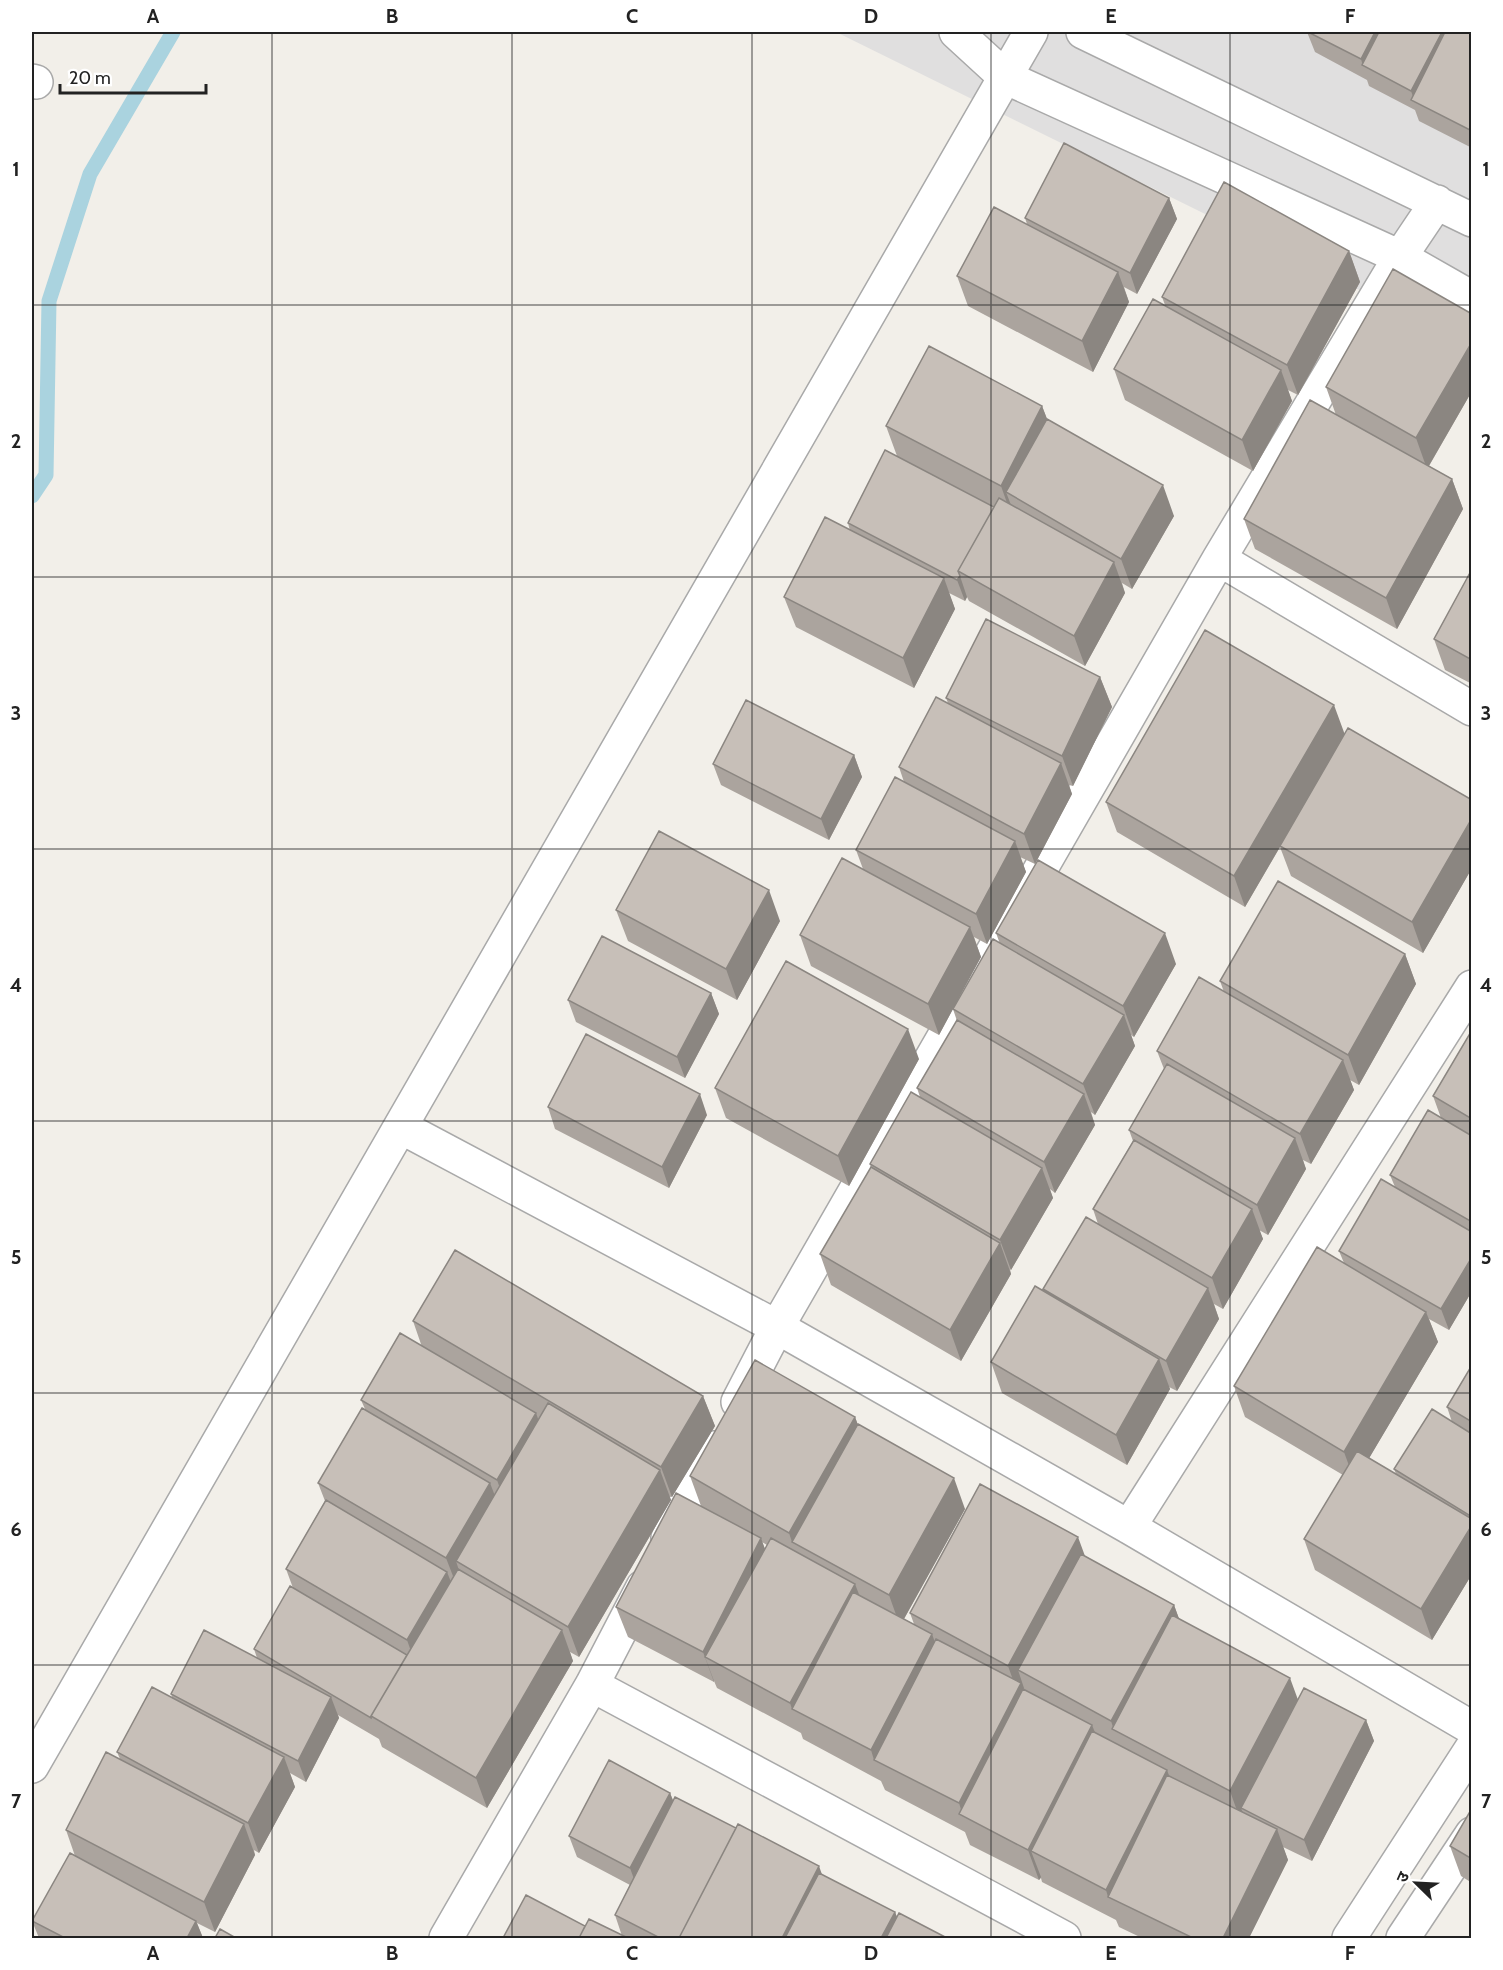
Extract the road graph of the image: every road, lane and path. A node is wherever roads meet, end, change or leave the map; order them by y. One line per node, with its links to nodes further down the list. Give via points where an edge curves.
1 (956, 32): 4 (street)
2 (1031, 32): 4 (street)
3 (1083, 32): 5 (street)
4 (1005, 77): 7 (street); 12 (street)
5 (1437, 202): 6 (street); 7 (street)
6 (1472, 220)
7 (1400, 257): 8 (street); 9 (street)
8 (1472, 298)
9 (1219, 559): 10 (street); 13 (street)
10 (1472, 709)
11 (1472, 987): 14 (street)
12 (400, 1127): 13 (street); 18 (street)
13 (777, 1327): 14 (street); 15 (street)
14 (1129, 1527): 16 (street)
15 (592, 1685): 20 (street); 21 (street)
16 (1472, 1728)
17 (1472, 1748): 22 (street)
18 (32, 1766)
19 (1472, 1834): 23 (street)
20 (446, 1938)
21 (1064, 1938)
22 (1349, 1938)
23 (1403, 1938)

